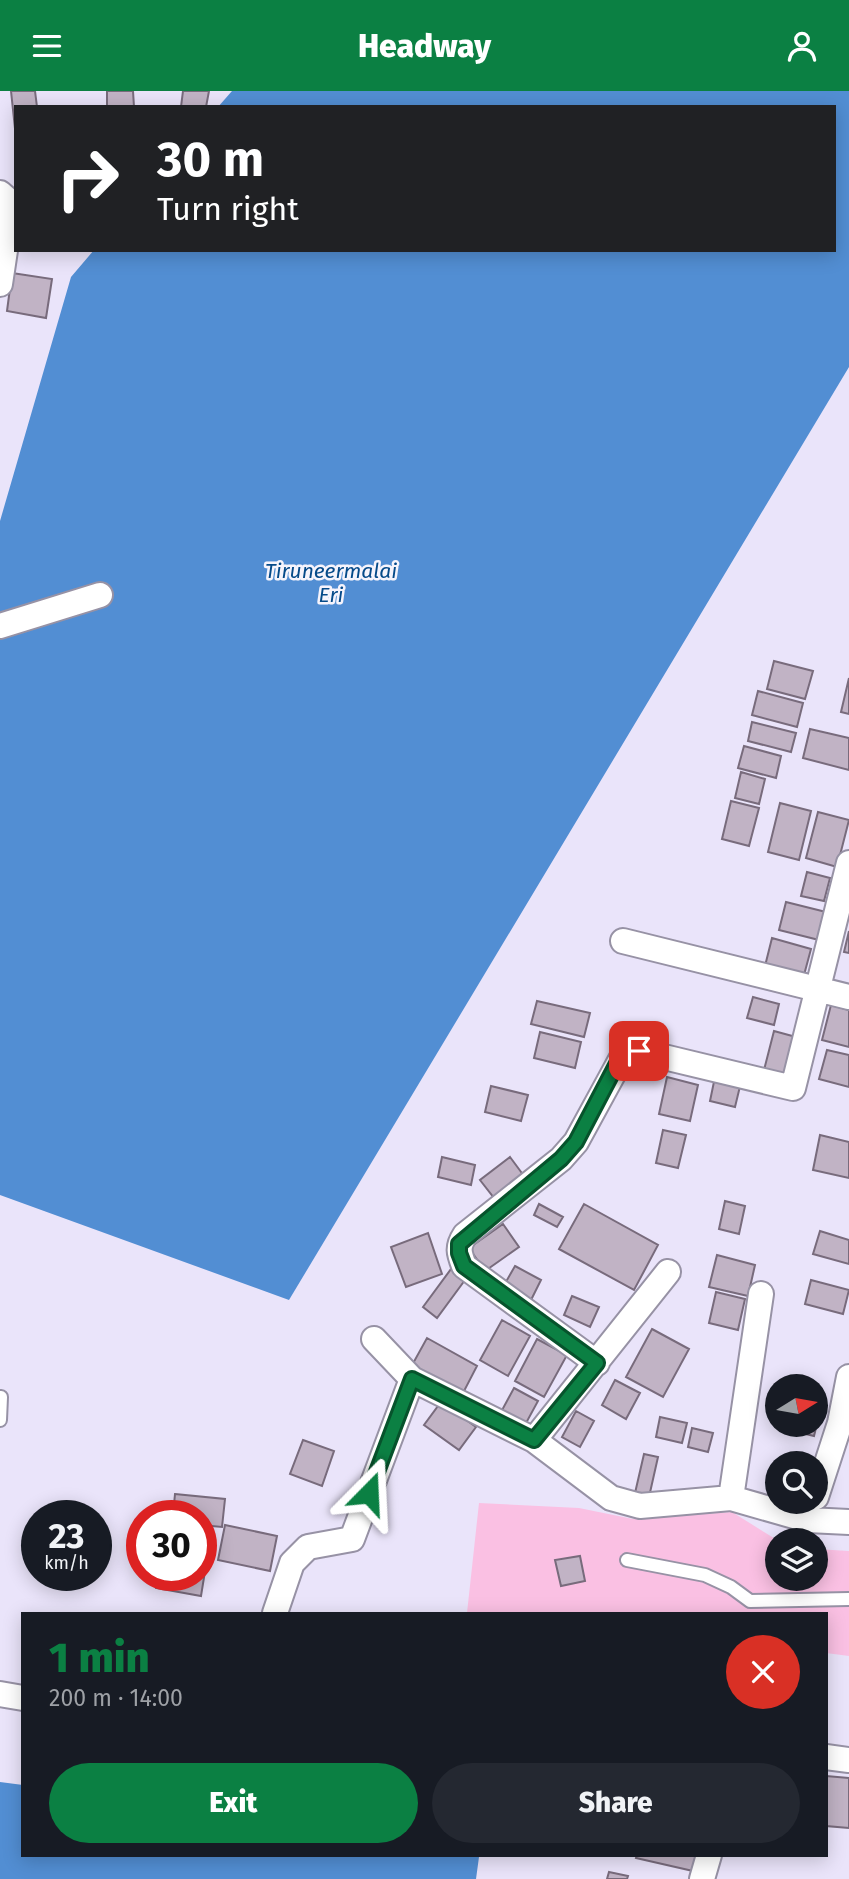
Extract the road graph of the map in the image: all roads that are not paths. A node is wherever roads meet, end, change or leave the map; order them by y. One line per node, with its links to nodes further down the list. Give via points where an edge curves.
1 (0, 193): 2 (street, via 11,210)
2 (0, 283)
3 (100, 595): 4 (street)
4 (0, 625)
5 (849, 863): 7 (street)
6 (622, 941): 7 (street)
7 (816, 989): 8 (street); 12 (street, via 793,1088 639,1051 624,1054 569,1150 459,1244 464,1266)
8 (849, 997)
9 (668, 1272): 12 (street)
10 (761, 1294): 20 (street)
11 (373, 1339): 14 (street)
12 (597, 1363): 18 (street)
13 (849, 1377): 17 (street)
14 (412, 1379): 18 (street); 27 (street, via 352,1539 308,1547 292,1563)
15 (1, 1397): 16 (lane)
16 (0, 1420)
17 (844, 1423): 19 (street)
18 (534, 1440): 20 (street, via 611,1498 640,1506)
19 (828, 1466)
20 (731, 1498): 21 (street)
21 (765, 1501)
22 (828, 1513): 23 (street)
23 (849, 1523)
24 (627, 1560): 26 (lane, via 705,1575 731,1587)
25 (849, 1599): 26 (lane)
26 (749, 1607)
27 (275, 1612)
28 (0, 1694): 29 (street)
29 (21, 1698)
30 (828, 1757): 31 (street)
31 (849, 1760)
32 (708, 1857): 33 (street)
33 (702, 1879)

